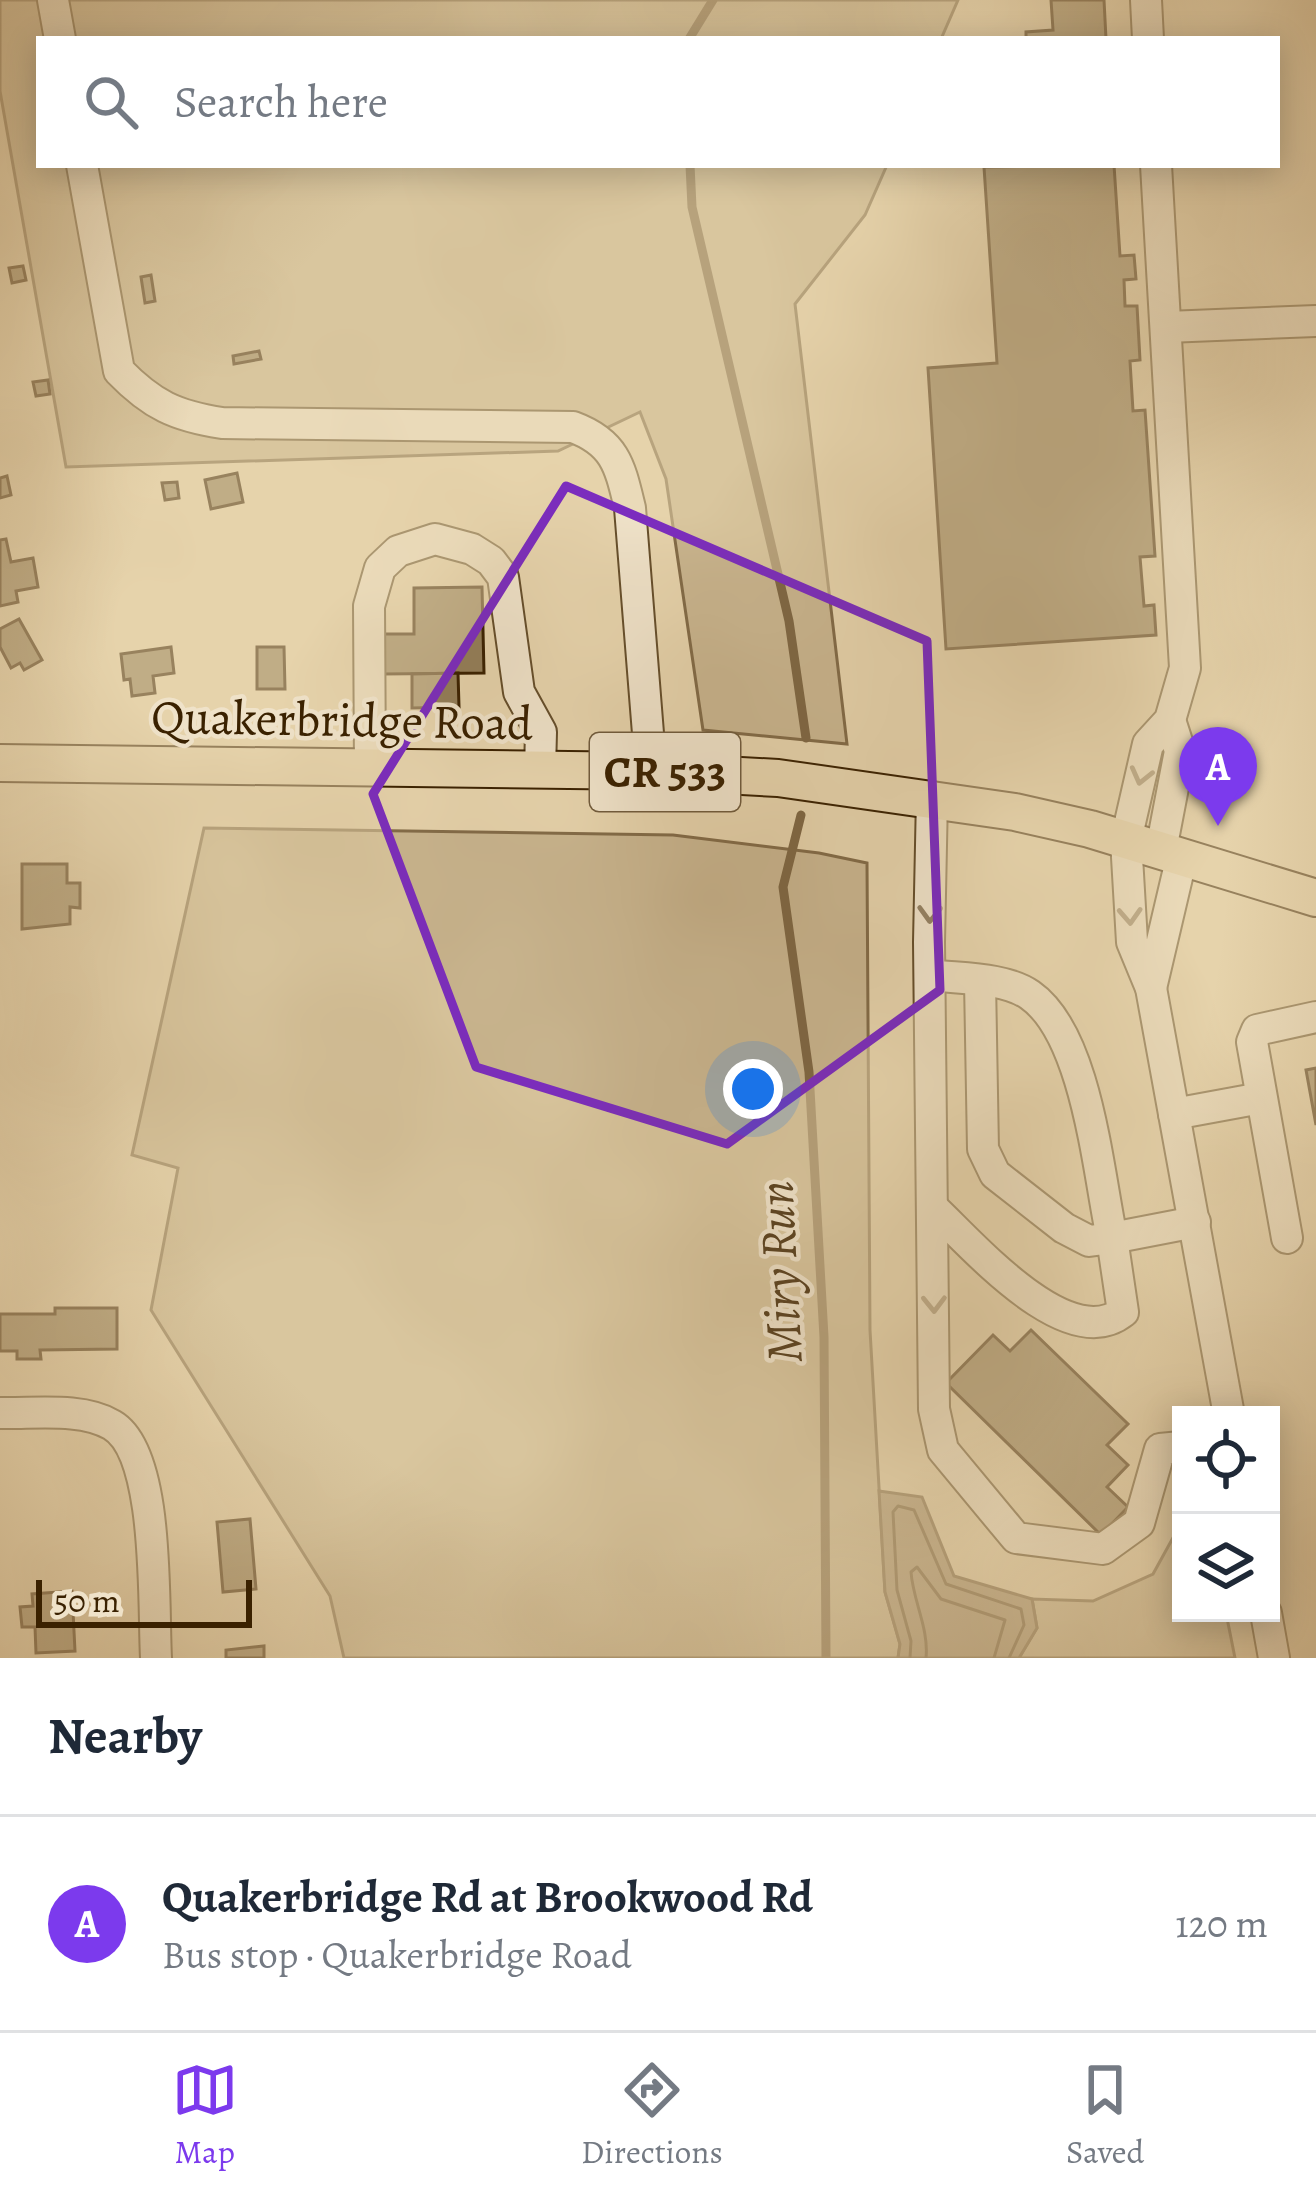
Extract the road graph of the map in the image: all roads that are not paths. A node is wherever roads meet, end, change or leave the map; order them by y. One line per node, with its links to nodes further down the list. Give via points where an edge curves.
1 (53, 0): 3 (street)
2 (1146, 0): 4 (street)
3 (59, 36)
4 (1148, 36)
5 (83, 168): 12 (street, via 119,371 179,416 573,427 612,452 631,508)
6 (1156, 168): 8 (street)
7 (1316, 321): 8 (street)
8 (1167, 327): 14 (street, via 1185,668 1169,720 1148,744)
9 (0, 764): 10 (main road, Quakerbridge Road / CR 533)
10 (370, 769): 11 (main road, Quakerbridge Road / CR 533); 11 (street, via 369,606 380,568 398,551 435,539 472,549 503,577 519,692 541,732)
11 (540, 770): 12 (main road, Quakerbridge Road / CR 533)
12 (650, 771): 13 (main road, Quakerbridge Road / CR 533)
13 (932, 797): 14 (main road, Quakerbridge Road / CR 533); 16 (street, one-way to 16)
14 (1156, 848): 15 (main road, Quakerbridge Road / CR 533); 18 (street); 18 (street, one-way to 18, via 1132,942)
15 (1316, 898)
16 (929, 975): 17 (street); 22 (street)
17 (980, 981): 24 (street, via 1029,994 1063,1033 1081,1081); 24 (street, via 983,1149 995,1174 1064,1228 1089,1241)
18 (1151, 988): 21 (street)
19 (1316, 1017): 20 (street, via 1253,1035)
20 (1261, 1098): 21 (street); 25 (street)
21 (1174, 1114): 23 (street)
22 (933, 1208): 24 (street, via 1041,1306 1079,1322 1112,1322 1123,1312); 28 (street, one-way to 28, via 934,1409 943,1450 1016,1538 1103,1549 1139,1522 1160,1449)
23 (1195, 1222): 24 (street); 26 (street)
24 (1112, 1238)
25 (1287, 1238)
26 (1227, 1406)
27 (0, 1413): 30 (street, via 74,1415 109,1423 131,1441 147,1492)
28 (1172, 1448)
29 (1268, 1622): 31 (street)
30 (156, 1658)
31 (1274, 1658)

